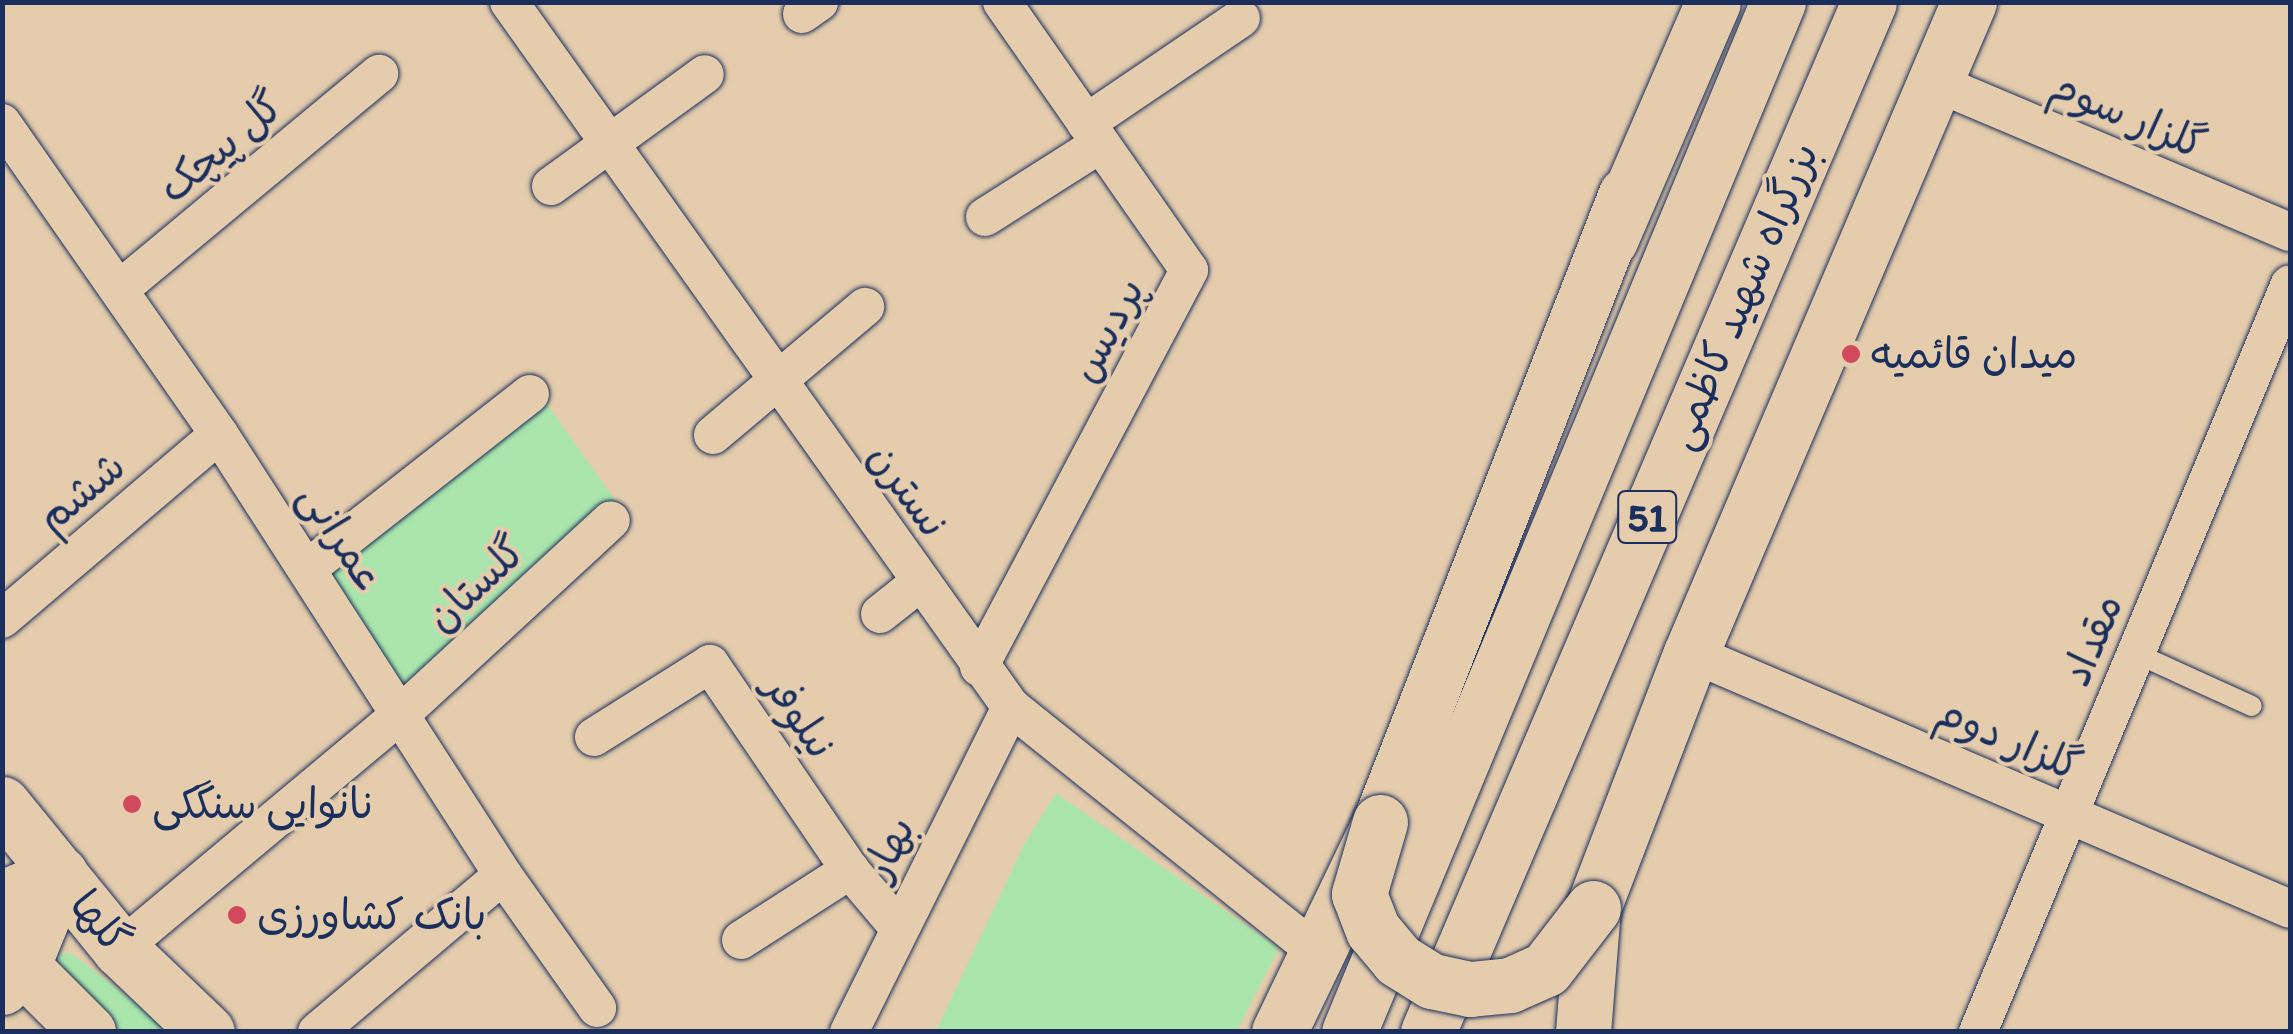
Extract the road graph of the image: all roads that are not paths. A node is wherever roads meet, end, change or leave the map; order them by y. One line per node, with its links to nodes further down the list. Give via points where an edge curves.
1 (509, 2): 14 (street, نسترن)
2 (1002, 2): 13 (street, پردیس)
3 (1692, 2): 18 (main road)
4 (1713, 2): 18 (main road)
5 (1778, 2): 58 (main road, بزرگراه شهید کاظمی / 51)
6 (1869, 2): 59 (main road, بزرگراه شهید کاظمی / 51)
7 (1968, 2): 11 (main road)
8 (1241, 18): 13 (street)
9 (379, 74): 20 (street, گل پیچک)
10 (705, 74): 14 (street)
11 (1932, 82): 17 (street, گلزار سوم); 31 (main road)
12 (2, 124): 20 (street, عمرانی)
13 (1093, 133): 16 (street); 33 (street, پردیس, via 1189,270)
14 (608, 146): 15 (street); 22 (street, نسترن)
15 (551, 186)
16 (985, 217)
17 (2290, 232)
18 (1610, 240): 40 (main road)
19 (2290, 284): 32 (street, مقداد)
20 (120, 289): 24 (street, عمرانی)
21 (865, 307): 22 (street)
22 (776, 383): 25 (street); 28 (street, نسترن)
23 (530, 394): 27 (street)
24 (219, 434): 27 (street, عمرانی); 30 (street, ششم)
25 (713, 435)
26 (611, 520): 36 (street, گلستان)
27 (308, 568): 36 (street, عمرانی)
28 (919, 583): 29 (street); 33 (street, نسترن)
29 (880, 614)
30 (2, 619)
31 (1691, 653): 39 (street, گلزار دوم); 45 (main road)
32 (2136, 653): 35 (lane); 39 (street, مقداد)
33 (979, 667): 34 (street, نسترن)
34 (1011, 706): 47 (street, بهار); 50 (street, نسترن)
35 (2252, 706)
36 (402, 713): 43 (street, عمرانی); 49 (street, گلستان)
37 (594, 736): 41 (street, نیلوفر, via 710,664)
38 (2, 804): 42 (main road, گلها)
39 (2068, 814): 46 (street, گلزار دوم); 61 (street, مقداد)
40 (1380, 822): 45 (main road, bridge, via 1358,894 1373,930 1398,960 1432,981 1470,989 1510,985 1546,968); 50 (main road)
41 (850, 870): 47 (street, نیلوفر); 48 (street)
42 (60, 874): 44 (main road); 49 (main road, گلها); 51 (main road)
43 (503, 875): 52 (street, عمرانی); 55 (street)
44 (2, 898)
45 (1594, 908): 60 (main road)
46 (2290, 909)
47 (899, 928): 56 (street, بهار)
48 (741, 940)
49 (120, 949): 54 (main road, گلها)
50 (1317, 952): 57 (main road)
51 (9, 967): 53 (main road, گلها)
52 (598, 1008)
53 (88, 1032)
54 (207, 1032)
55 (317, 1032)
56 (849, 1032)
57 (1279, 1032)
58 (1349, 1032)
59 (1428, 1032)
60 (1584, 1032)
61 (1978, 1032)

